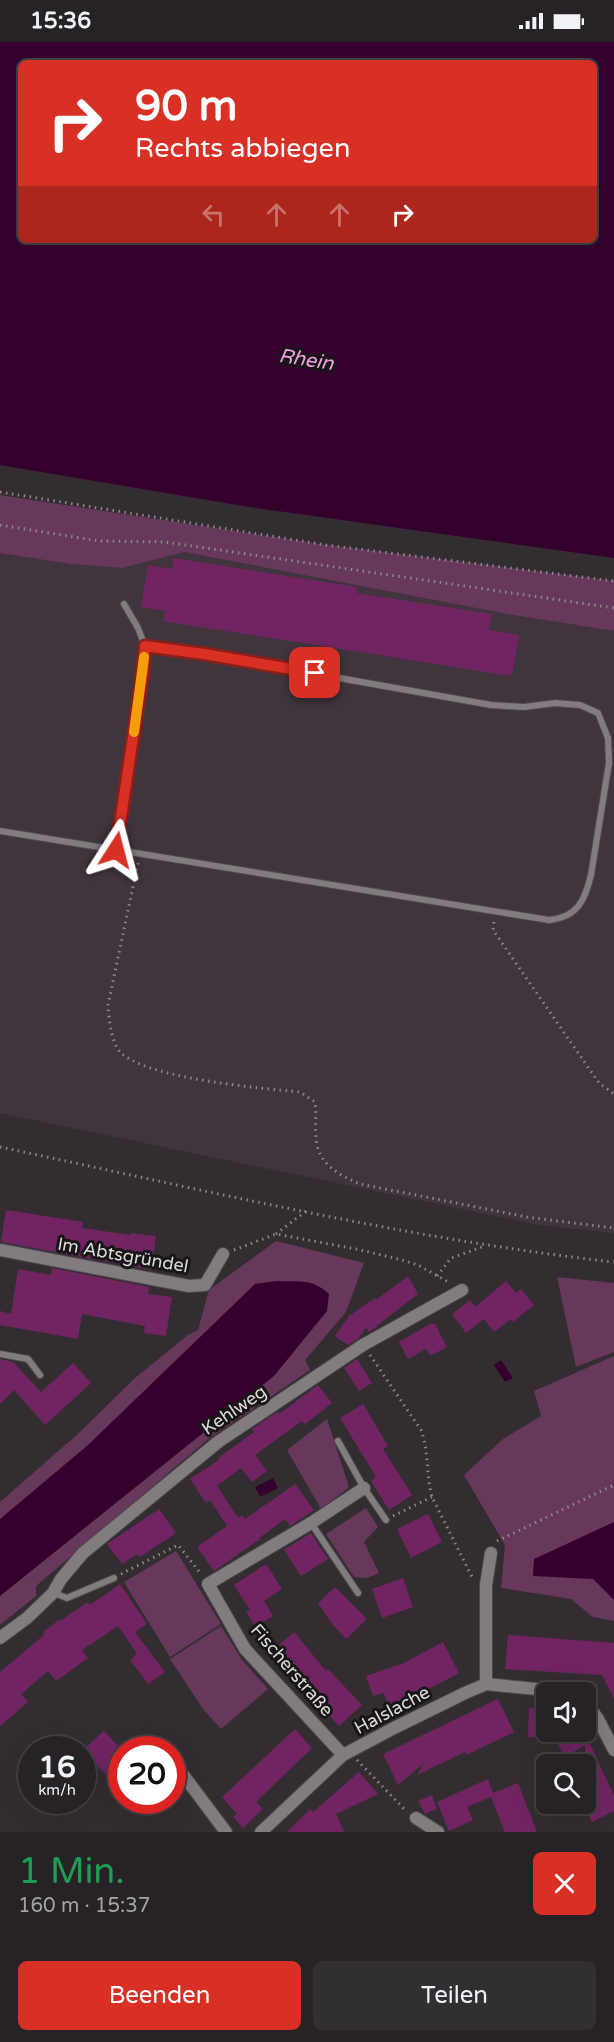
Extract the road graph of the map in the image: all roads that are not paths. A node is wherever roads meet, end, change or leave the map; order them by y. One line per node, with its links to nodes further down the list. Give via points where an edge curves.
1 (124, 604): 2 (lane)
2 (145, 646): 4 (lane); 4 (lane, via 491,705 580,705 598,713 608,738 609,763 586,893 572,913 561,919)
3 (0, 831): 4 (lane)
4 (116, 850)
5 (0, 1250): 6 (street, Im Abtsgründel, via 189,1286 205,1285)
6 (223, 1254)
7 (462, 1290): 16 (street, Kehlweg, via 363,1345 218,1442 83,1553)
8 (0, 1354): 9 (lane, via 28,1359)
9 (40, 1375)
10 (338, 1441): 11 (lane)
11 (364, 1488): 12 (lane); 13 (street)
12 (386, 1520)
13 (311, 1523): 17 (lane); 23 (street, Fischerstraße, via 208,1584 245,1649)
14 (490, 1553): 19 (street, via 486,1585)
15 (114, 1578): 16 (lane, via 67,1599)
16 (53, 1593): 18 (street, Kehlweg)
17 (358, 1593)
18 (0, 1638)
19 (486, 1684): 20 (street); 23 (street, Halslache)
20 (536, 1689)
21 (596, 1716): 22 (street)
22 (614, 1750)
23 (347, 1754): 27 (street, Halslache)
24 (186, 1779): 26 (street)
25 (416, 1818): 28 (street)
26 (226, 1832)
27 (261, 1832)
28 (438, 1832)

